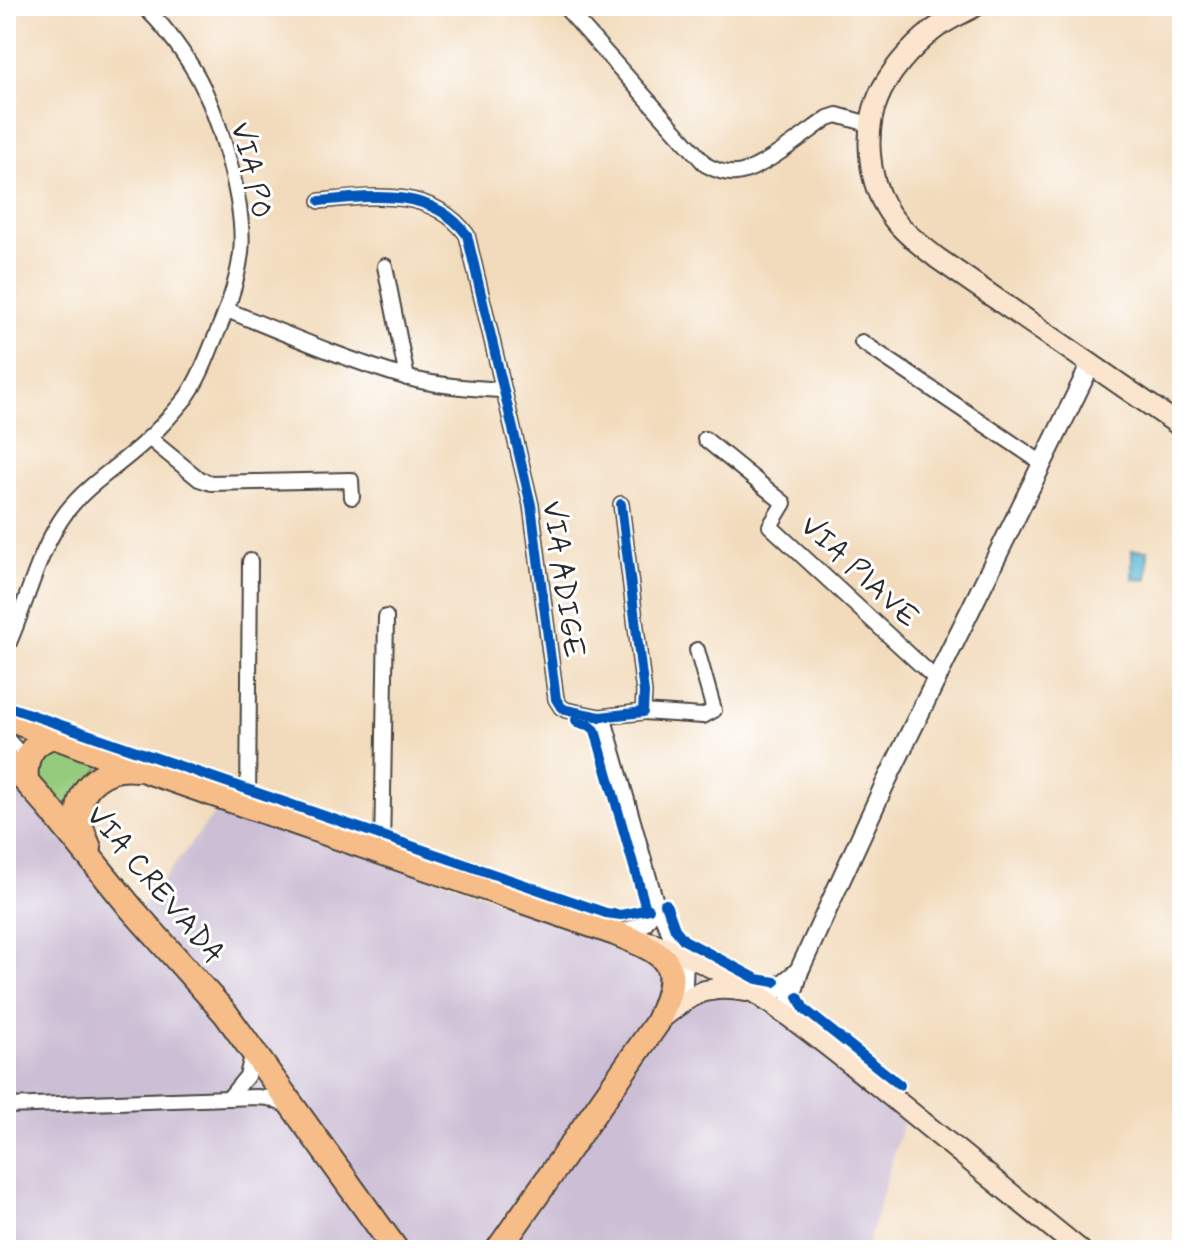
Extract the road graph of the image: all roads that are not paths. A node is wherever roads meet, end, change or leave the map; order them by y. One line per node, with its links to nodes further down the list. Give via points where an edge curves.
1 (143, 6): 7 (street, VIA PO, via 196,73 224,145 241,230)
2 (564, 6): 4 (street, via 706,165 719,172 752,169 837,115)
3 (975, 6): 4 (main road, via 934,29 910,51 877,99)
4 (872, 125): 9 (main road, via 870,160 876,187 907,235)
5 (320, 201): 11 (street, VIA ADIGE, via 408,199 454,217 467,235)
6 (385, 266): 10 (street)
7 (227, 310): 10 (street); 13 (street, VIA PO, via 187,396)
8 (862, 342): 15 (street)
9 (1091, 364): 12 (main road); 15 (street, VIA PIAVE)
10 (407, 378): 11 (street)
11 (502, 390): 24 (street, VIA ADIGE, via 531,505 556,699 566,710)
12 (1182, 427)
13 (149, 438): 16 (street, via 211,483 351,480); 20 (street, VIA PO, via 82,494 58,524)
14 (705, 439): 22 (street, VIA PIAVE, via 784,503 770,526)
15 (1042, 463): 22 (street, VIA PIAVE)
16 (352, 497)
17 (621, 504): 23 (street)
18 (250, 561): 30 (street)
19 (386, 617): 31 (street)
20 (6, 649)
21 (697, 650): 23 (street, VIA ADIGE, via 714,710 708,716)
22 (937, 680): 36 (street, VIA PIAVE, via 799,971)
23 (643, 712): 24 (street, VIA ADIGE)
24 (600, 717): 33 (street)
25 (6, 718): 26 (main road, VIA CREVADA)
26 (53, 736): 28 (main road, via 36,744); 29 (main road, VIA CREVADA)
27 (6, 738): 28 (street)
28 (20, 766): 32 (main road, VIA CREVADA)
29 (150, 772): 30 (main road, VIA CREVADA); 32 (main road, via 111,770 84,793 80,823)
30 (248, 805): 31 (main road, VIA CREVADA)
31 (382, 852): 34 (main road, VIA CREVADA)
32 (94, 862): 38 (main road, VIA CREVADA)
33 (657, 906): 34 (street, via 645,924); 35 (street)
34 (615, 933): 35 (main road, VIA CREVADA); 37 (main road, VIA CREVADA, via 646,945 669,968 671,992)
35 (686, 954): 36 (main road, VIA CREVADA); 37 (street, VIA CREVADA, via 685,985)
36 (767, 1003): 37 (main road, VIA CREVADA, via 726,988 701,991); 46 (main road, VIA CREVADA)
37 (657, 1023): 45 (main road, VIA CREVADA)
38 (254, 1052): 39 (street, via 247,1076); 41 (main road, VIA CREVADA)
39 (229, 1098): 40 (street); 41 (street, via 269,1098)
40 (6, 1106)
41 (295, 1109): 42 (main road, VIA CREVADA)
42 (377, 1224): 43 (main road, VIA CREVADA); 44 (main road)
43 (396, 1250)
44 (402, 1250)
45 (498, 1250)
46 (1080, 1250)

